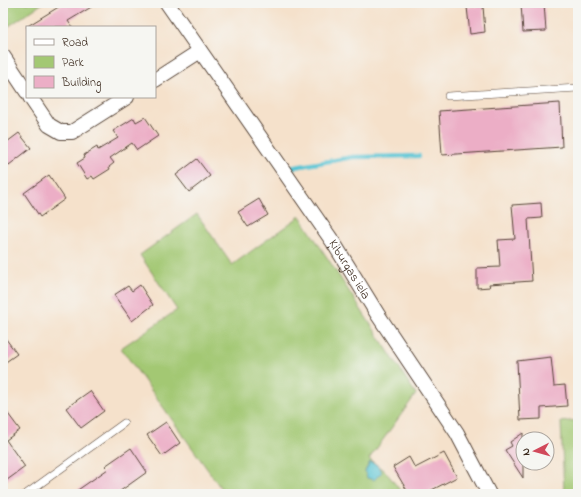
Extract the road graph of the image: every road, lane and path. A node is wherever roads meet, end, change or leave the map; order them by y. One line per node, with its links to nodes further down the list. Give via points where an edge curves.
1 (167, 3): 2 (street, Ķiburgas iela)
2 (200, 51): 4 (street); 12 (street, Ķiburgas iela, via 333,242 378,315 457,433)
3 (3, 56): 6 (street)
4 (156, 79)
5 (578, 88): 7 (lane)
6 (26, 90)
7 (448, 96)
8 (31, 98): 9 (street, via 49,125 61,132 72,132)
9 (126, 98)
10 (124, 423): 11 (lane)
11 (26, 494)
12 (489, 494)

